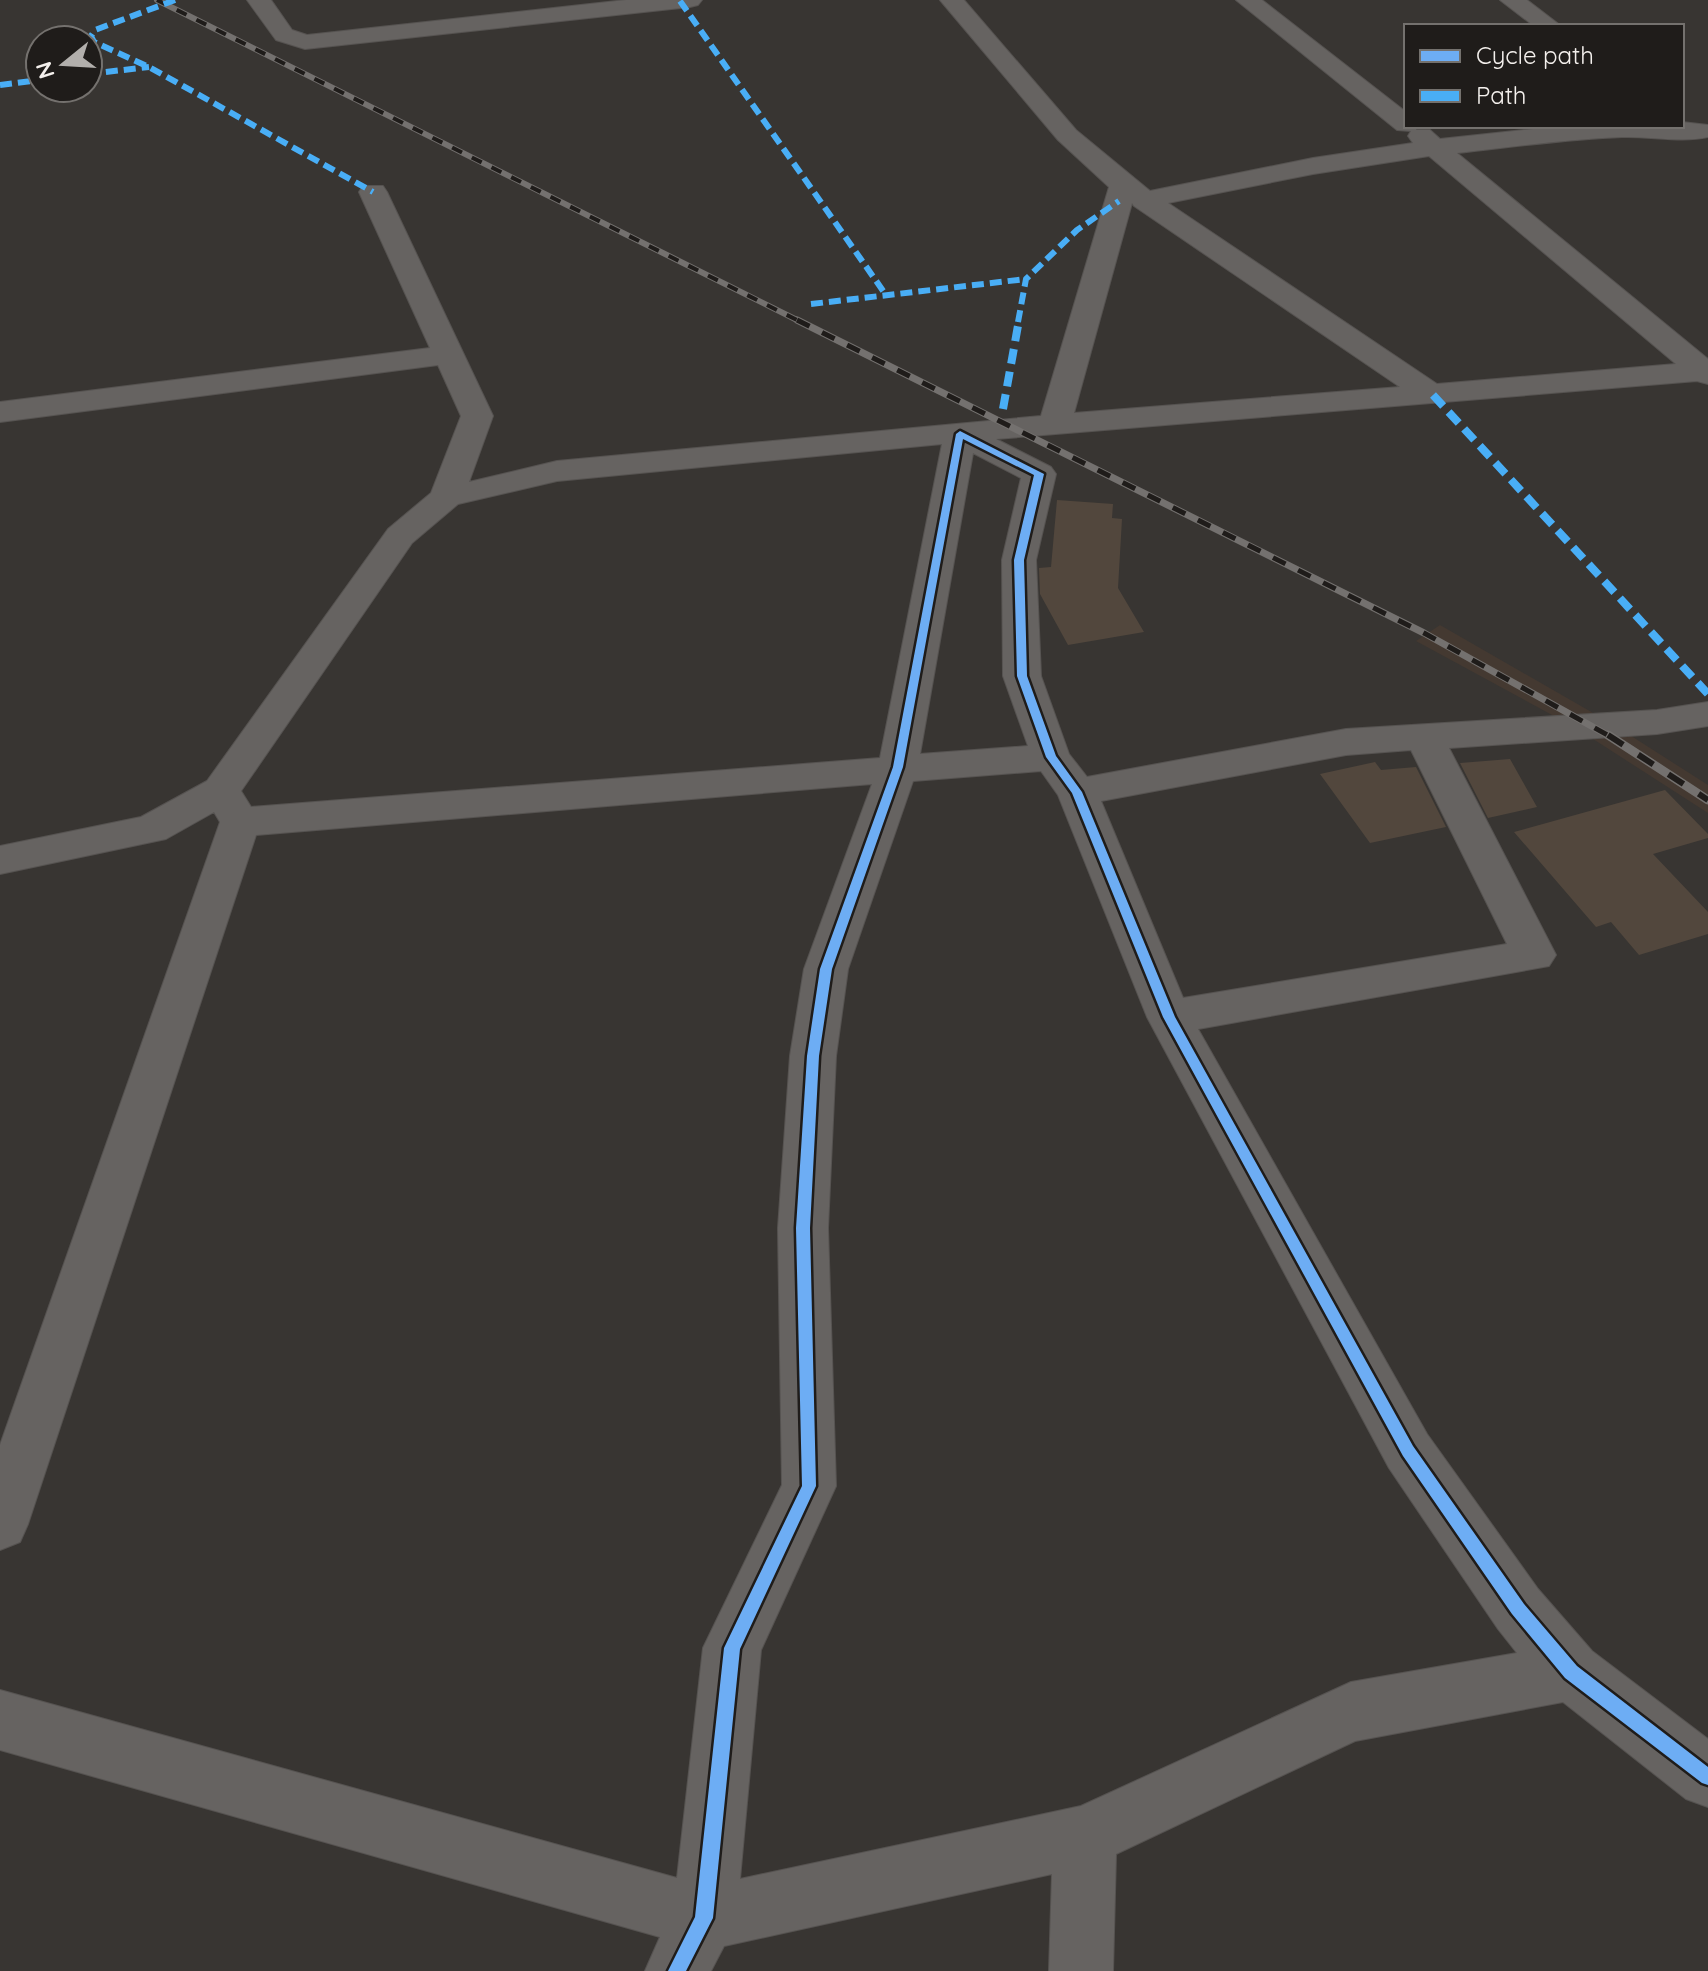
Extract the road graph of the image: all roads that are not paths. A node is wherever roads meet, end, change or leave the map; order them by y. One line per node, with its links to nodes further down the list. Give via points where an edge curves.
1 (259, 0): 6 (street, via 284,35 305,42)
2 (690, 0): 6 (street)
3 (952, 0): 13 (street, via 1067,135)
4 (1248, 0): 8 (street)
5 (1512, 0): 7 (street)
6 (532, 8)
7 (1546, 24)
8 (1404, 123)
9 (1411, 128): 11 (street)
10 (1696, 129): 11 (street, via 1609,129)
11 (1435, 147): 13 (street); 15 (street)
12 (373, 192): 14 (street)
13 (1134, 192): 16 (street); 18 (street)
14 (448, 355): 17 (street); 20 (street, via 477,416)
15 (1706, 372): 16 (street)
16 (1433, 395): 18 (street)
17 (0, 412)
18 (1055, 424): 19 (street)
19 (960, 434): 20 (street, via 557,471); 23 (street); 24 (street, via 1039,474 1019,560 1022,676)
20 (446, 497): 25 (street, via 400,536)
21 (1708, 714): 22 (street, via 1657,722)
22 (1423, 735): 24 (street); 27 (street, via 1534,955)
23 (898, 767): 24 (street); 25 (street); 33 (street, via 826,969 813,1056 803,1228 809,1486 732,1648)
24 (1064, 774): 27 (street)
25 (231, 806): 26 (street, via 152,829); 28 (street)
26 (0, 860)
27 (1169, 1017): 29 (street, via 1408,1451 1518,1609)
28 (0, 1524)
29 (1571, 1672): 31 (street); 32 (street, via 1351,1712)
30 (0, 1720): 33 (street)
31 (1708, 1777)
32 (1085, 1836): 33 (street); 35 (street)
33 (704, 1918): 34 (street)
34 (677, 1971)
35 (1081, 1971)

